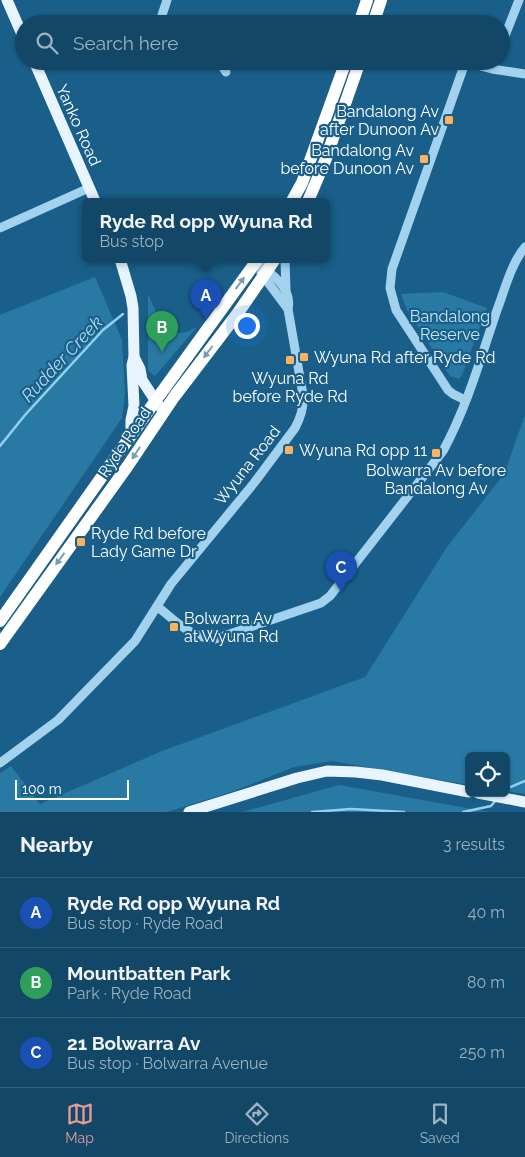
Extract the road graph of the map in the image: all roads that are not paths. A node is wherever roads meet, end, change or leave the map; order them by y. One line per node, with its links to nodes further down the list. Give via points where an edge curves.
1 (7, 0): 9 (main road)
2 (167, 0): 6 (street)
3 (367, 0): 7 (highway)
4 (381, 0): 8 (highway)
5 (519, 0): 10 (street)
6 (162, 15)
7 (362, 15)
8 (376, 15)
9 (15, 18)
10 (510, 23)
11 (38, 70): 17 (main road, Yanko Road)
12 (343, 70): 19 (highway)
13 (357, 70): 20 (highway)
14 (460, 70): 33 (street, via 392,269 390,288 396,310 448,390)
15 (510, 70): 16 (street)
16 (525, 74)
17 (89, 188): 18 (main road, Yanko Road); 21 (street)
18 (94, 198)
19 (294, 198)
20 (309, 198)
21 (0, 228)
22 (525, 247): 33 (street, via 510,276)
23 (121, 263): 31 (main road, via 133,308)
24 (255, 263): 34 (highway, Ryde Road, one-way to 24)
25 (259, 263): 28 (street, Wyuna Road)
26 (272, 263): 28 (highway, Ryde Road)
27 (285, 263): 29 (street, Wyuna Road)
28 (265, 274): 29 (street, Wyuna Road, via 272,274); 30 (street, Wyuna Road); 35 (highway, Ryde Road, one-way to 35)
29 (286, 291): 30 (street, Wyuna Road)
30 (288, 309): 37 (street, Wyuna Road, via 304,403 299,420 254,483 171,584)
31 (134, 357): 32 (main road); 34 (main road)
32 (132, 378): 34 (main road, via 143,395); 36 (main road)
33 (465, 400): 37 (street, via 443,451 330,596 320,603 215,639 191,634)
34 (154, 403): 35 (main road); 36 (highway, Ryde Road)
35 (162, 414): 39 (highway, Ryde Road, one-way to 39)
36 (131, 435): 38 (highway, Ryde Road)
37 (158, 608): 40 (street, Wyuna Road, via 135,641 58,720)
38 (0, 621)
39 (0, 644)
40 (0, 763)
41 (465, 791): 44 (main road, via 382,775 327,771)
42 (496, 797): 43 (main road)
43 (525, 802)
44 (189, 812)

